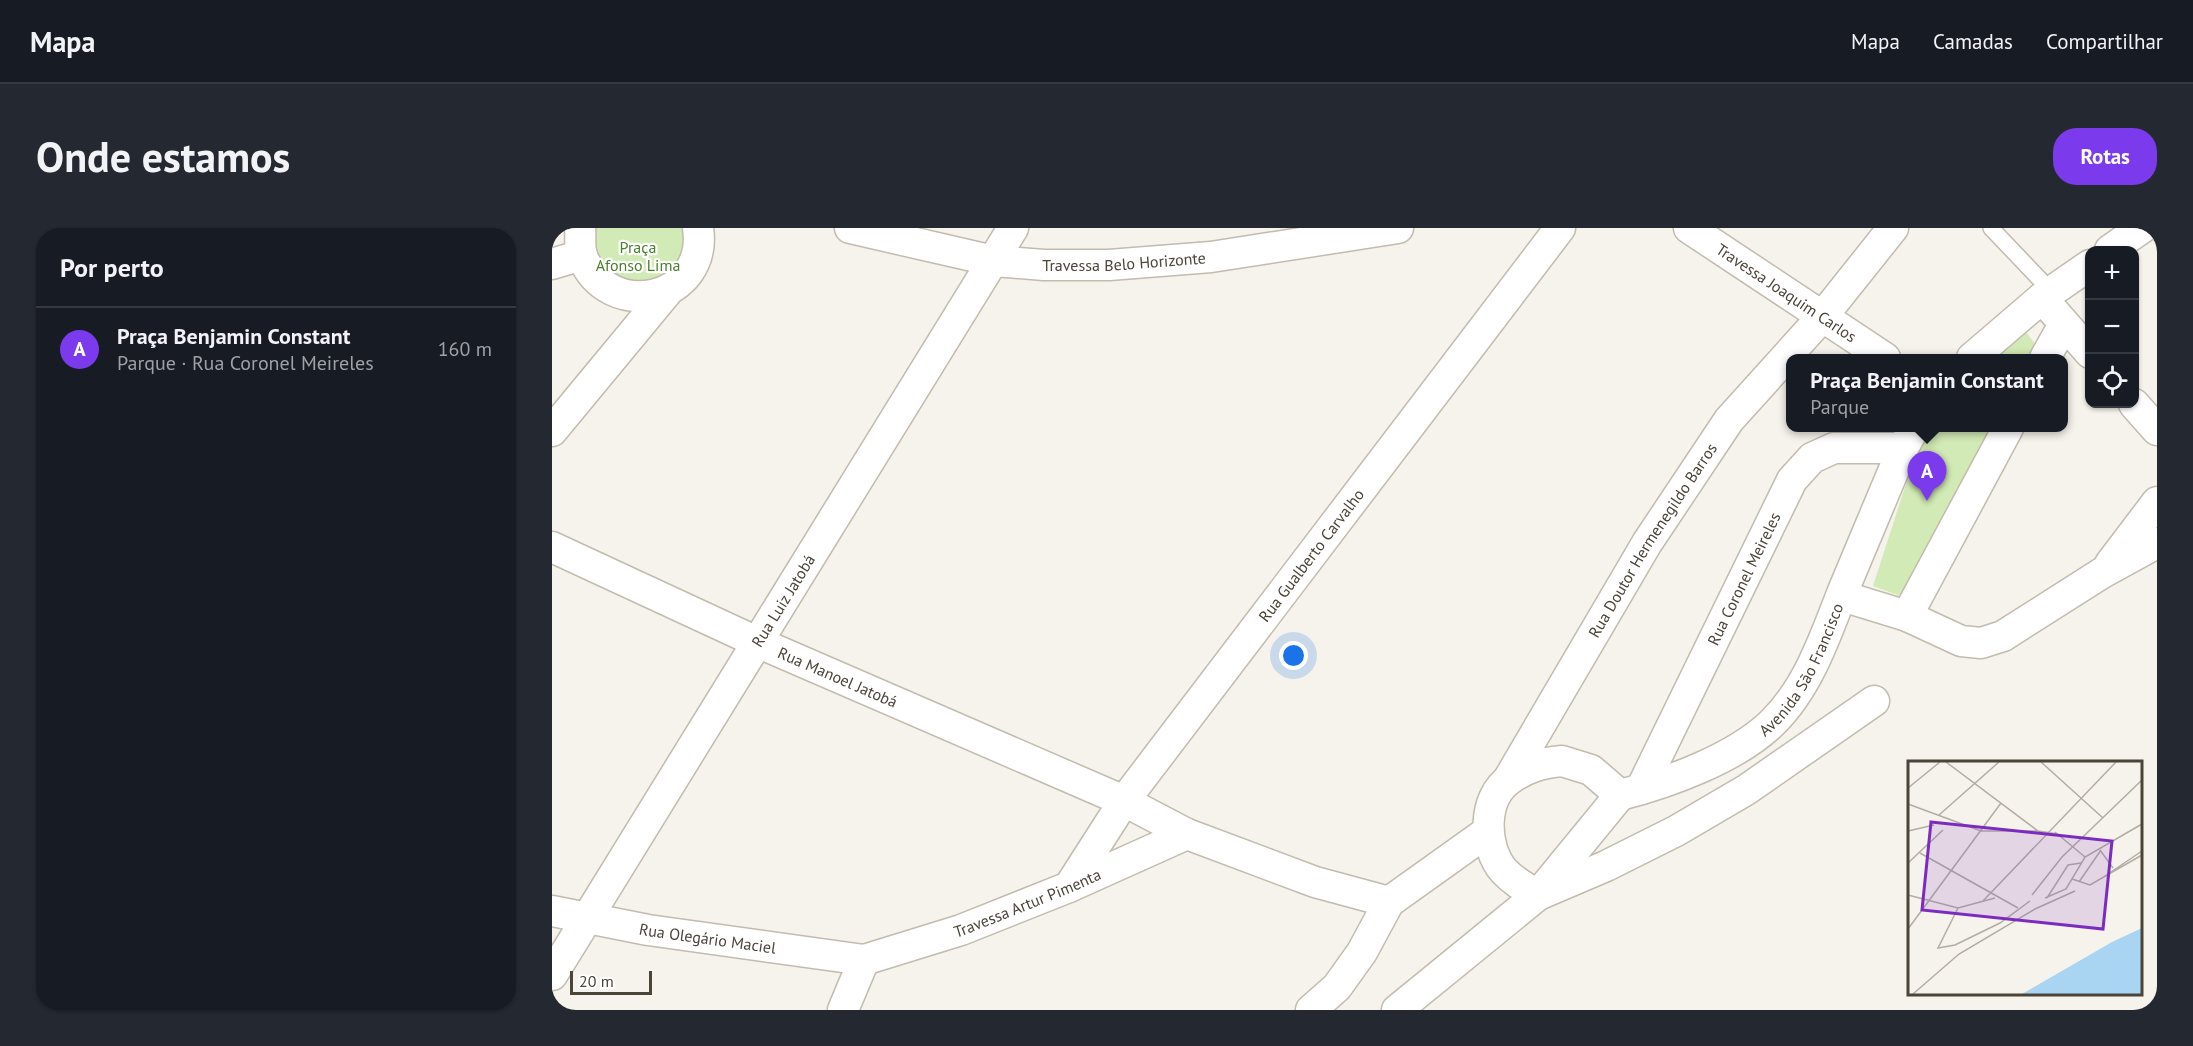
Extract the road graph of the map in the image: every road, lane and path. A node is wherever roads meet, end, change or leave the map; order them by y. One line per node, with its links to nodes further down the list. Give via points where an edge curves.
1 (698, 228): 15 (street, via 701,244 690,272)
2 (850, 228): 12 (street, Travessa Belo Horizonte)
3 (1013, 228): 12 (street, Rua Luiz Jatobá)
4 (1398, 228): 12 (street, Travessa Belo Horizonte, via 1211,258 1109,265)
5 (1561, 228): 40 (street, Rua Gualberto Carvalho)
6 (1689, 228): 17 (street, Travessa Joaquim Carlos)
7 (1893, 228): 17 (street, Rua Doutor Hermenegildo Barros)
8 (1991, 228): 16 (lane)
9 (2142, 228): 11 (street)
10 (581, 241): 13 (street); 15 (street, via 600,284 632,298)
11 (2116, 246)
12 (994, 261): 36 (street, Rua Luiz Jatobá)
13 (552, 264)
14 (2085, 268): 16 (street)
15 (667, 292): 27 (street)
16 (2047, 295): 18 (street); 22 (street)
17 (1822, 317): 20 (street, Rua Doutor Hermenegildo Barros); 21 (street, Travessa Joaquim Carlos)
18 (2064, 324): 19 (street); 23 (street)
19 (2085, 347)
20 (1789, 354)
21 (1880, 354)
22 (1977, 354)
23 (2047, 354)
24 (1786, 357): 38 (street, Rua Doutor Hermenegildo Barros, via 1729,420 1647,543)
25 (2138, 408): 26 (street)
26 (2157, 430)
27 (552, 431)
28 (2006, 432): 35 (street)
29 (1909, 438): 34 (street); 39 (street, Rua Coronel Meireles, via 1834,448 1812,458 1792,480)
30 (2157, 502): 33 (street, Avenida São Francisco)
31 (2157, 543): 33 (street, Avenida São Francisco)
32 (552, 547): 36 (street, Rua Manoel Jatobá)
33 (2103, 573): 35 (street, Avenida São Francisco, via 2003,636 1981,643 1961,641)
34 (1842, 596): 35 (street, Avenida São Francisco); 39 (street, Avenida São Francisco, via 1819,653 1796,694 1771,724 1737,748 1699,767)
35 (1907, 616)
36 (757, 642): 40 (street, Rua Manoel Jatobá); 47 (street, Rua Luiz Jatobá)
37 (1874, 701): 44 (street, via 1746,790 1676,831)
38 (1508, 780): 39 (street, via 1537,764 1562,761 1591,770); 41 (street, Rua Doutor Hermenegildo Barros, via 1492,803)
39 (1630, 792): 44 (street, Rua Coronel Meireles)
40 (1124, 801): 42 (street); 43 (street, Rua Gualberto Carvalho)
41 (1487, 832): 44 (street, via 1503,870); 45 (street)
42 (1187, 834): 43 (street, Travessa Artur Pimenta); 45 (street, via 1315,882)
43 (1069, 887): 48 (street, Travessa Artur Pimenta, via 961,930)
44 (1538, 895): 52 (street)
45 (1389, 902): 51 (street, via 1362,952 1337,987)
46 (552, 911): 47 (street, Rua Olegário Maciel)
47 (587, 917): 48 (street, Rua Olegário Maciel, via 648,930); 49 (street, Rua Luiz Jatobá)
48 (864, 960): 50 (street)
49 (552, 975)
50 (843, 1010)
51 (1311, 1010)
52 (1397, 1010)

